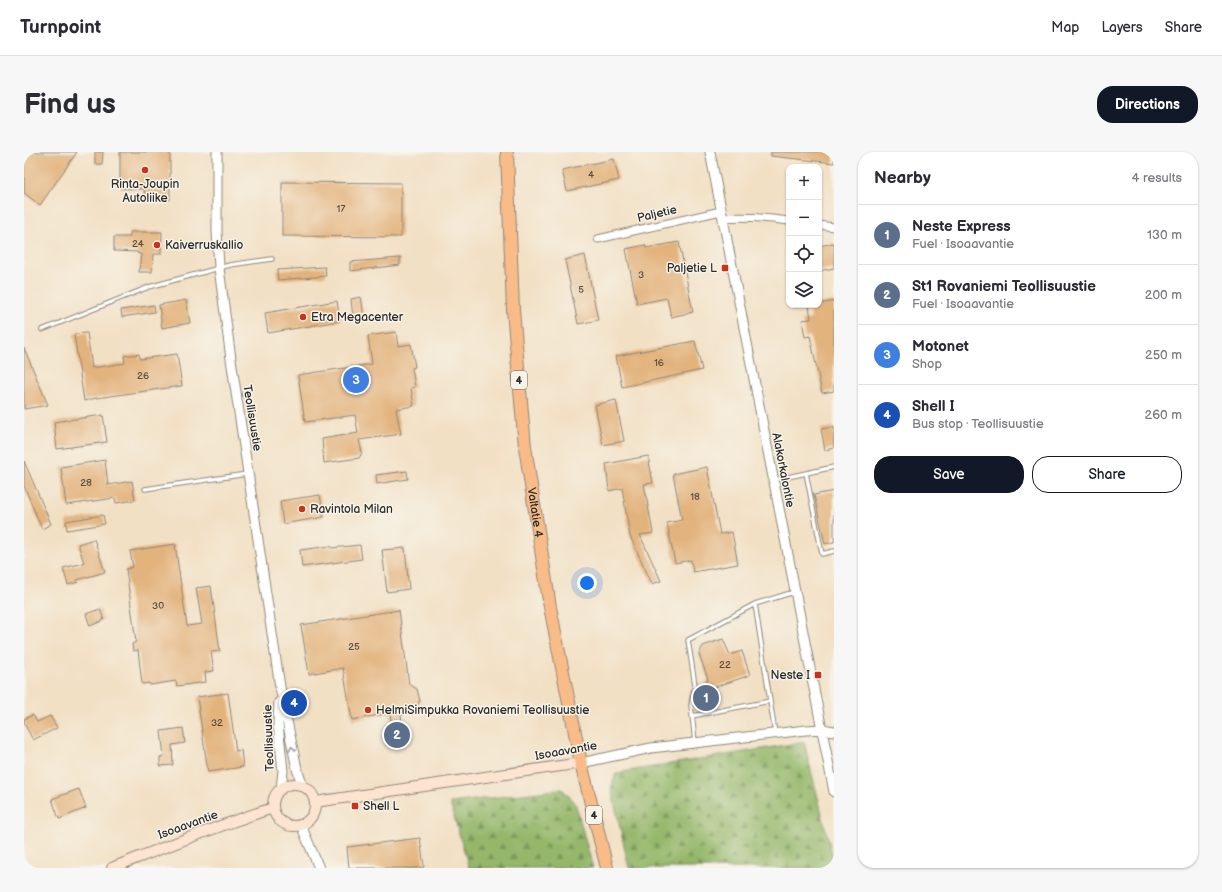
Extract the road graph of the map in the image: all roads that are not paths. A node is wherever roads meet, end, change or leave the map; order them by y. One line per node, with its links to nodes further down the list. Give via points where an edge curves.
1 (217, 152): 10 (street, Teollisuustie)
2 (507, 152): 27 (highway, Valtatie 4 / 4, via 513,310 525,447 550,607)
3 (710, 152): 4 (street, Alakorkalontie)
4 (722, 214): 5 (street, Paljetie); 8 (street, Paljetie); 15 (street, Alakorkalontie)
5 (786, 221)
6 (822, 225): 7 (street)
7 (834, 227)
8 (598, 239)
9 (272, 259): 10 (lane)
10 (219, 268): 11 (lane, via 149,287); 14 (street, Teollisuustie)
11 (42, 330)
12 (834, 467): 13 (lane)
13 (806, 473): 15 (lane); 17 (lane, via 822,554)
14 (248, 474): 16 (lane); 20 (street, Teollisuustie)
15 (773, 480): 18 (street, Alakorkalontie)
16 (145, 489)
17 (834, 551)
18 (795, 592): 19 (lane); 23 (street, Alakorkalontie)
19 (755, 604): 21 (lane); 22 (lane, via 688,640 695,686 691,705)
20 (280, 687): 28 (street, Teollisuustie, one-way to 20, via 297,769); 29 (street, Teollisuustie, via 278,724 283,771)
21 (770, 701): 22 (lane); 25 (lane)
22 (692, 716): 26 (lane)
23 (822, 730): 24 (street, Isoaavantie); 25 (street, Isoaavantie); 30 (street, Alakorkalontie)
24 (834, 731)
25 (775, 734): 26 (street, Isoaavantie)
26 (695, 743): 27 (street, Isoaavantie, via 651,748)
27 (581, 763): 31 (main road, Isoaavantie); 36 (highway, Valtatie 4 / 4)
28 (304, 786): 29 (main road, via 294,784); 31 (main road)
29 (281, 789): 32 (main road, via 273,801)
30 (834, 792)
31 (315, 802): 33 (main road, via 313,814)
32 (273, 808): 33 (main road, via 276,817 283,823 291,826); 34 (main road, Isoaavantie)
33 (300, 825): 35 (street)
34 (112, 868)
35 (319, 868)
36 (607, 868)

